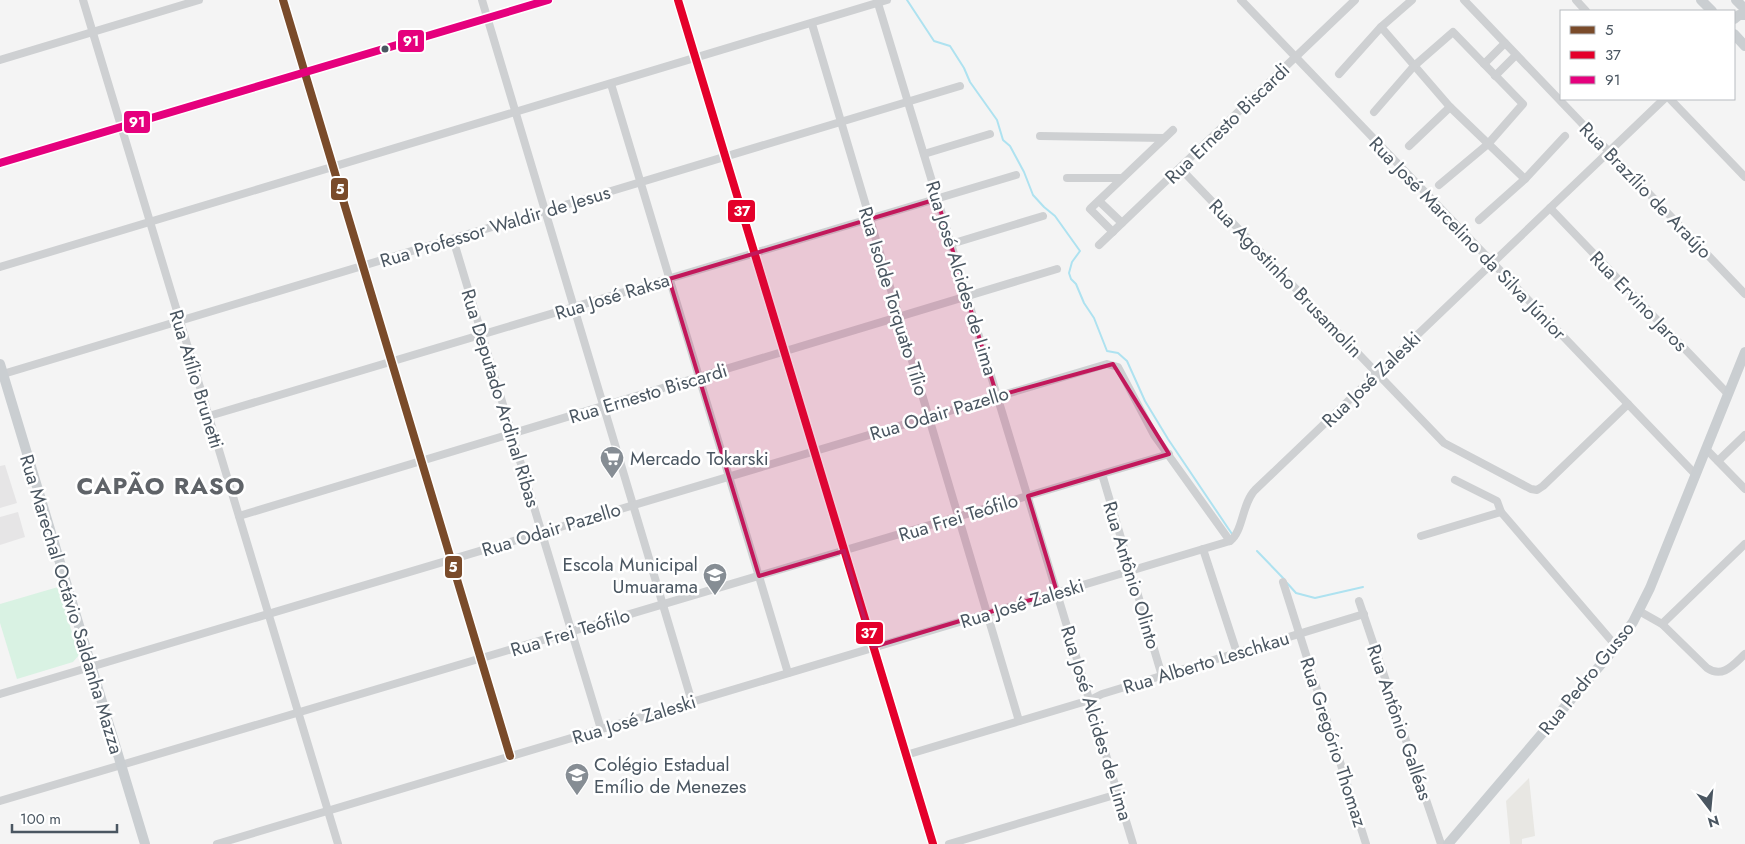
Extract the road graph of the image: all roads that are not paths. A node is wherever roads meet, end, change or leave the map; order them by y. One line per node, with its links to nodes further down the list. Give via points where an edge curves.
1 (83, 0): 22 (street, Rua Atílio Brunetti)
2 (199, 0): 22 (street)
3 (283, 0): 32 (street)
4 (482, 0): 19 (street)
5 (548, 0): 19 (street)
6 (678, 0): 28 (street)
7 (887, 0): 15 (street)
8 (1241, 0): 27 (street, Rua José Marcelino da Silva Júnior)
9 (1355, 0): 27 (street, Rua Ernesto Biscardi)
10 (1412, 0): 21 (street)
11 (1464, 0): 24 (street, Rua Brazílio de Araújo)
12 (1576, 0): 17 (street)
13 (1701, 0): 18 (main road)
14 (1736, 0): 16 (main road)
15 (878, 2): 20 (street); 39 (street, Rua José Alcides de Lima)
16 (1745, 9)
17 (1585, 10)
18 (1711, 10)
19 (487, 18): 32 (street); 42 (street)
20 (812, 24): 28 (street); 43 (street, Rua Isolde Torquato Tílio)
21 (1381, 27): 31 (street); 33 (street)
22 (92, 32): 29 (street); 44 (street, Rua Atílio Brunetti)
23 (1735, 35): 25 (main road)
24 (1505, 43): 26 (street, Rua Brazílio de Araújo); 30 (street)
25 (1745, 46)
26 (1516, 55): 34 (street); 52 (street, Rua Brazílio de Araújo)
27 (1295, 57): 57 (street, Rua Ernesto Biscardi); 79 (street, Rua José Marcelino da Silva Júnior)
28 (696, 59): 35 (street); 54 (street)
29 (0, 60)
30 (1484, 64): 31 (street, via 1453,32); 34 (street)
31 (1414, 66): 40 (street); 41 (street)
32 (305, 72): 44 (street); 56 (street)
33 (1339, 74)
34 (1496, 76): 50 (street, via 1523,104)
35 (611, 84): 42 (street); 63 (street)
36 (960, 86): 39 (street, Rua Professor Waldir de Jesus)
37 (1663, 100): 52 (street, Rua José Zaleski)
38 (1671, 100): 59 (street)
39 (908, 102): 43 (street, Rua Professor Waldir de Jesus); 53 (street, Rua José Alcides de Lima)
40 (1450, 107): 50 (street); 51 (street)
41 (1374, 112)
42 (516, 113): 56 (street); 68 (street)
43 (841, 122): 54 (street, Rua Professor Waldir de Jesus); 70 (street, Rua Isolde Torquato Tílio)
44 (121, 127): 55 (street); 72 (street, Rua Atílio Brunetti)
45 (1172, 130): 49 (street)
46 (990, 134): 53 (street)
47 (1040, 136): 49 (street)
48 (1565, 136): 62 (street)
49 (1164, 138): 61 (street)
50 (1488, 144): 62 (street); 64 (street)
51 (1409, 146)
52 (1609, 152): 67 (street, Rua José Zaleski); 84 (street, Rua Brazílio de Araújo)
53 (924, 154): 65 (street, Rua José Alcides de Lima)
54 (726, 157): 63 (street, Rua Professor Waldir de Jesus); 78 (street)
55 (0, 163)
56 (333, 167): 72 (street); 80 (street)
57 (1180, 168): 73 (street, Rua Ernesto Biscardi); 94 (street, Rua Agostinho Brusamolin)
58 (1016, 175): 65 (street, Rua José Raksa)
59 (1745, 177)
60 (1067, 178): 61 (street)
61 (1122, 178): 66 (street)
62 (1525, 179): 71 (street)
63 (640, 182): 68 (street, Rua Professor Waldir de Jesus); 83 (street)
64 (1439, 185)
65 (938, 199): 70 (street, Rua José Raksa); 76 (street, Rua José Alcides de Lima)
66 (1099, 201): 73 (street); 74 (street, via 1090,209)
67 (1550, 208): 79 (street, Rua José Zaleski); 97 (street, Rua Ervino Jaros)
68 (545, 211): 75 (street, Rua Professor Waldir de Jesus); 86 (street)
69 (1043, 216): 76 (street)
70 (870, 219): 78 (street, Rua José Raksa); 87 (street, Rua Isolde Torquato Tílio)
71 (1479, 220)
72 (150, 222): 81 (street); 88 (street, Rua Atílio Brunetti)
73 (1122, 223): 74 (street, Rua Ernesto Biscardi)
74 (1113, 232): 77 (street, Rua Ernesto Biscardi)
75 (453, 239): 80 (street, Rua Professor Waldir de Jesus); 89 (street, Rua Deputado Ardinal Ribas)
76 (951, 244): 85 (street, Rua José Alcides de Lima)
77 (1099, 245)
78 (755, 253): 83 (street, Rua José Raksa); 90 (street)
79 (1492, 263): 94 (street, Rua José Zaleski); 99 (street, Rua José Marcelino da Silva Júnior)
80 (363, 266): 88 (street, Rua Professor Waldir de Jesus); 92 (street)
81 (0, 267)
82 (1057, 270): 85 (street, Rua Ernesto Biscardi)
83 (669, 279): 86 (street, Rua José Raksa); 96 (street)
84 (1745, 294)
85 (967, 296): 87 (street, Rua Ernesto Biscardi); 98 (street, Rua José Alcides de Lima)
86 (574, 307): 89 (street, Rua José Raksa); 100 (street)
87 (899, 317): 90 (street, Rua Ernesto Biscardi); 102 (street, Rua Isolde Torquato Tílio)
88 (180, 321): 95 (street, Rua Professor Waldir de Jesus); 101 (street, Rua Atílio Brunetti)
89 (482, 334): 92 (street, Rua José Raksa); 103 (street, Rua Deputado Ardinal Ribas)
90 (784, 352): 96 (street, Rua Ernesto Biscardi); 106 (street)
91 (1745, 352): 97 (main road, Rua Pedro Gusso)
92 (392, 362): 101 (street, Rua José Raksa); 108 (street)
93 (0, 364): 95 (main road, Rua Marechal Octávio Saldanha Mazza)
94 (1377, 373): 99 (street, Rua Agostinho Brusamolin, via 1444,443 1537,490); 122 (street, Rua José Zaleski, via 1252,493 1237,533)
95 (2, 375): 145 (main road, Rua Marechal Octávio Saldanha Mazza)
96 (699, 377): 100 (street, Rua Ernesto Biscardi); 112 (street)
97 (1728, 394): 105 (main road, Rua Pedro Gusso)
98 (997, 396): 102 (street, Rua Odair Pazello); 107 (street, Rua Odair Pazello, via 1103,364 1113,364 1118,367 1154,436); 115 (street, Rua José Alcides de Lima)
99 (1628, 404): 111 (street, Rua José Marcelino da Silva Júnior)
100 (604, 406): 103 (street, Rua Ernesto Biscardi); 116 (street)
101 (209, 416): 118 (street, Rua Atílio Brunetti)
102 (928, 416): 106 (street, Rua Odair Pazello); 119 (street, Rua Isolde Torquato Tílio)
103 (512, 434): 108 (street, Rua Ernesto Biscardi); 120 (street, Rua Deputado Ardinal Ribas)
104 (1745, 435): 109 (street)
105 (1706, 449): 109 (street); 111 (main road, Rua Pedro Gusso)
106 (814, 451): 112 (street, Rua Odair Pazello); 125 (street)
107 (1169, 454): 110 (street, Rua Frei Teófilo); 122 (street)
108 (422, 461): 118 (street, Rua Ernesto Biscardi); 126 (street)
109 (1718, 461): 114 (street)
110 (1102, 474): 115 (street, Rua Frei Teófilo); 127 (street, Rua Antônio Olinto)
111 (1696, 475): 133 (main road, Rua Pedro Gusso)
112 (729, 476): 116 (street, Rua Odair Pazello); 128 (street)
113 (1455, 480): 117 (street, via 1497,501)
114 (1745, 489)
115 (1028, 496): 119 (street, Rua Frei Teófilo); 130 (street, Rua José Alcides de Lima)
116 (633, 505): 120 (street, Rua Odair Pazello); 132 (street)
117 (1501, 512): 121 (street); 140 (street)
118 (239, 516): 134 (street, Rua Atílio Brunetti)
119 (958, 517): 125 (street, Rua Frei Teófilo); 135 (street, Rua Isolde Torquato Tílio)
120 (542, 532): 126 (street, Rua Odair Pazello); 138 (street, Rua Deputado Ardinal Ribas)
121 (1421, 536)
122 (1230, 541): 124 (street, Rua José Zaleski)
123 (1745, 544): 137 (street)
124 (1203, 549): 127 (street, Rua José Zaleski); 142 (street)
125 (844, 551): 128 (street, Rua Frei Teófilo); 141 (street)
126 (451, 559): 134 (street, Rua Odair Pazello); 144 (street)
127 (1131, 570): 130 (street, Rua José Zaleski); 147 (street, Rua Antônio Olinto)
128 (759, 576): 132 (street, Rua Frei Teófilo); 146 (street)
129 (1283, 582): 139 (street, Rua Gregório Thomaz)
130 (1057, 592): 135 (street, Rua José Zaleski); 149 (street, Rua José Alcides de Lima)
131 (1359, 601): 136 (street, Rua Antônio Galléas)
132 (663, 604): 138 (street, Rua Frei Teófilo); 150 (street)
133 (1639, 611): 137 (street); 140 (main road, Rua Pedro Gusso)
134 (268, 613): 145 (street, Rua Odair Pazello); 151 (street, Rua Atílio Brunetti)
135 (987, 614): 141 (street, Rua José Zaleski); 152 (street, Rua Isolde Torquato Tílio)
136 (1364, 614): 139 (street, Rua Alberto Leschkau); 167 (street, Rua Antônio Galléas)
137 (1662, 624): 143 (street, via 1707,668 1720,673)
138 (572, 632): 144 (street, Rua Frei Teófilo); 153 (street, Rua Deputado Ardinal Ribas)
139 (1299, 634): 142 (street, Rua Alberto Leschkau); 166 (street, Rua Gregório Thomaz)
140 (1616, 646): 168 (main road, Rua Pedro Gusso)
141 (873, 648): 146 (street, Rua José Zaleski); 155 (street)
142 (1238, 652): 147 (street, Rua Alberto Leschkau)
143 (1745, 654)
144 (481, 659): 151 (street, Rua Frei Teófilo); 154 (street)
145 (91, 666): 148 (street, Rua Odair Pazello); 156 (main road, Rua Marechal Octávio Saldanha Mazza)
146 (788, 673): 150 (street, Rua José Zaleski)
147 (1162, 676): 149 (street, Rua Alberto Leschkau)
148 (0, 694)
149 (1090, 700): 152 (street, Rua Alberto Leschkau); 157 (street, Rua José Alcides de Lima)
150 (692, 702): 153 (street, Rua José Zaleski)
151 (298, 713): 156 (street, Rua Frei Teófilo); 159 (street, Rua Atílio Brunetti)
152 (1019, 721): 155 (street, Rua Alberto Leschkau)
153 (601, 729): 154 (street, Rua José Zaleski)
154 (510, 756): 159 (street, Rua José Zaleski)
155 (906, 756): 163 (street)
156 (121, 766): 158 (street, Rua Frei Teófilo); 160 (main road, Rua Marechal Octávio Saldanha Mazza)
157 (1118, 794): 164 (street); 165 (street, Rua José Alcides de Lima)
158 (0, 802)
159 (328, 811): 161 (street, Rua José Zaleski); 162 (street, Rua Atílio Brunetti)
160 (145, 844)
161 (217, 844)
162 (338, 844)
163 (933, 844)
164 (949, 844)
165 (1133, 844)
166 (1366, 844)
167 (1441, 844)
168 (1448, 844)

